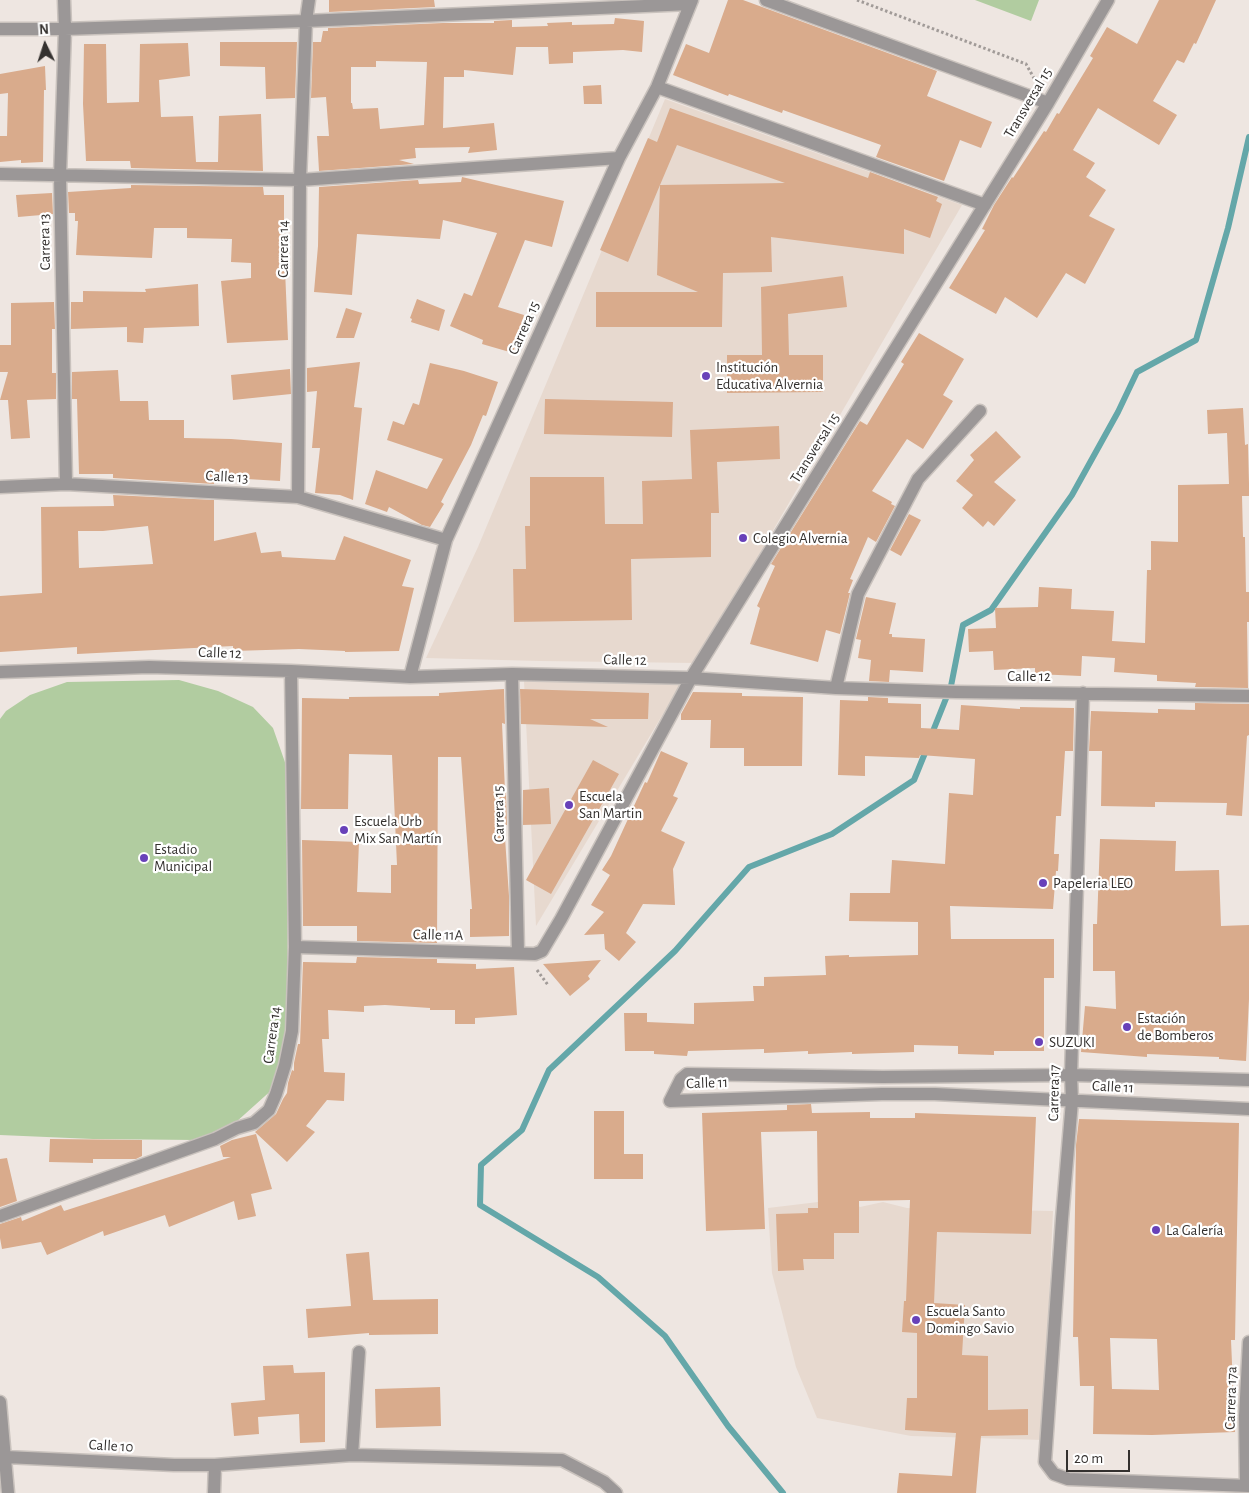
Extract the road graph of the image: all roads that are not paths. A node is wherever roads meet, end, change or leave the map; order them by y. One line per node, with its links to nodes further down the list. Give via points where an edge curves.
1 (64, 0): 8 (street, Carrera 13)
2 (308, 0): 6 (street, Carrera 14)
3 (766, 0): 10 (street)
4 (1108, 0): 10 (street, Transversal 15)
5 (691, 2): 6 (street); 9 (street, Carrera 15)
6 (306, 21): 8 (street); 14 (street, Carrera 14)
7 (0, 29): 8 (street)
8 (66, 29): 13 (street, Carrera 13)
9 (656, 87): 11 (street, Carrera 15); 15 (street)
10 (1048, 103): 15 (street, Transversal 15)
11 (619, 158): 14 (street); 20 (street, Carrera 15)
12 (0, 174): 13 (street)
13 (60, 176): 14 (street); 17 (street, Carrera 13)
14 (300, 180): 19 (street, Carrera 14)
15 (985, 205): 25 (street, Transversal 15)
16 (980, 411): 26 (street, via 918,479 862,586)
17 (66, 484): 18 (street, Calle 13); 19 (street, Calle 13)
18 (0, 487)
19 (298, 497): 20 (street, Calle 13)
20 (446, 540): 24 (street, Carrera 15)
21 (291, 671): 22 (street, Calle 12, via 149,667); 24 (street, Calle 12); 30 (street, Carrera 14)
22 (0, 672)
23 (512, 674): 24 (street, Calle 12); 25 (street, Calle 12); 31 (street, Carrera 15)
24 (410, 677)
25 (692, 678): 26 (street, Calle 12); 29 (street, Transversal 15)
26 (836, 688): 27 (street, Calle 12)
27 (1082, 693): 28 (street, Calle 12); 32 (street, Carrera 17)
28 (1249, 696)
29 (561, 918): 31 (street, Calle 11A, via 539,953)
30 (295, 947): 31 (street, Calle 11A); 40 (street, Carrera 14, via 292,1031 279,1085 269,1110 254,1123 215,1139)
31 (518, 953)
32 (1071, 1075): 33 (street, Calle 11); 35 (street, Calle 11); 38 (street, Carrera 17)
33 (935, 1076): 34 (street, Calle 11); 37 (street)
34 (883, 1077): 36 (street); 36 (street, Calle 11, via 687,1074 680,1079 670,1101)
35 (1249, 1080)
36 (882, 1094): 37 (street, Calle 11)
37 (935, 1094): 38 (street, Calle 11)
38 (1072, 1101): 39 (street, Calle 11); 47 (street, Carrera 17, via 1045,1462 1054,1474 1068,1479)
39 (1249, 1109)
40 (0, 1216)
41 (1249, 1342): 47 (street, Carrera 17a, via 1245,1416)
42 (359, 1352): 44 (street)
43 (0, 1402): 45 (street)
44 (352, 1455): 46 (street, Calle 10); 50 (street, Calle 10, via 562,1460 604,1482)
45 (6, 1457): 46 (street, Calle 10); 48 (street)
46 (215, 1465): 49 (street)
47 (1247, 1486)
48 (8, 1493)
49 (214, 1493)
50 (616, 1493)

